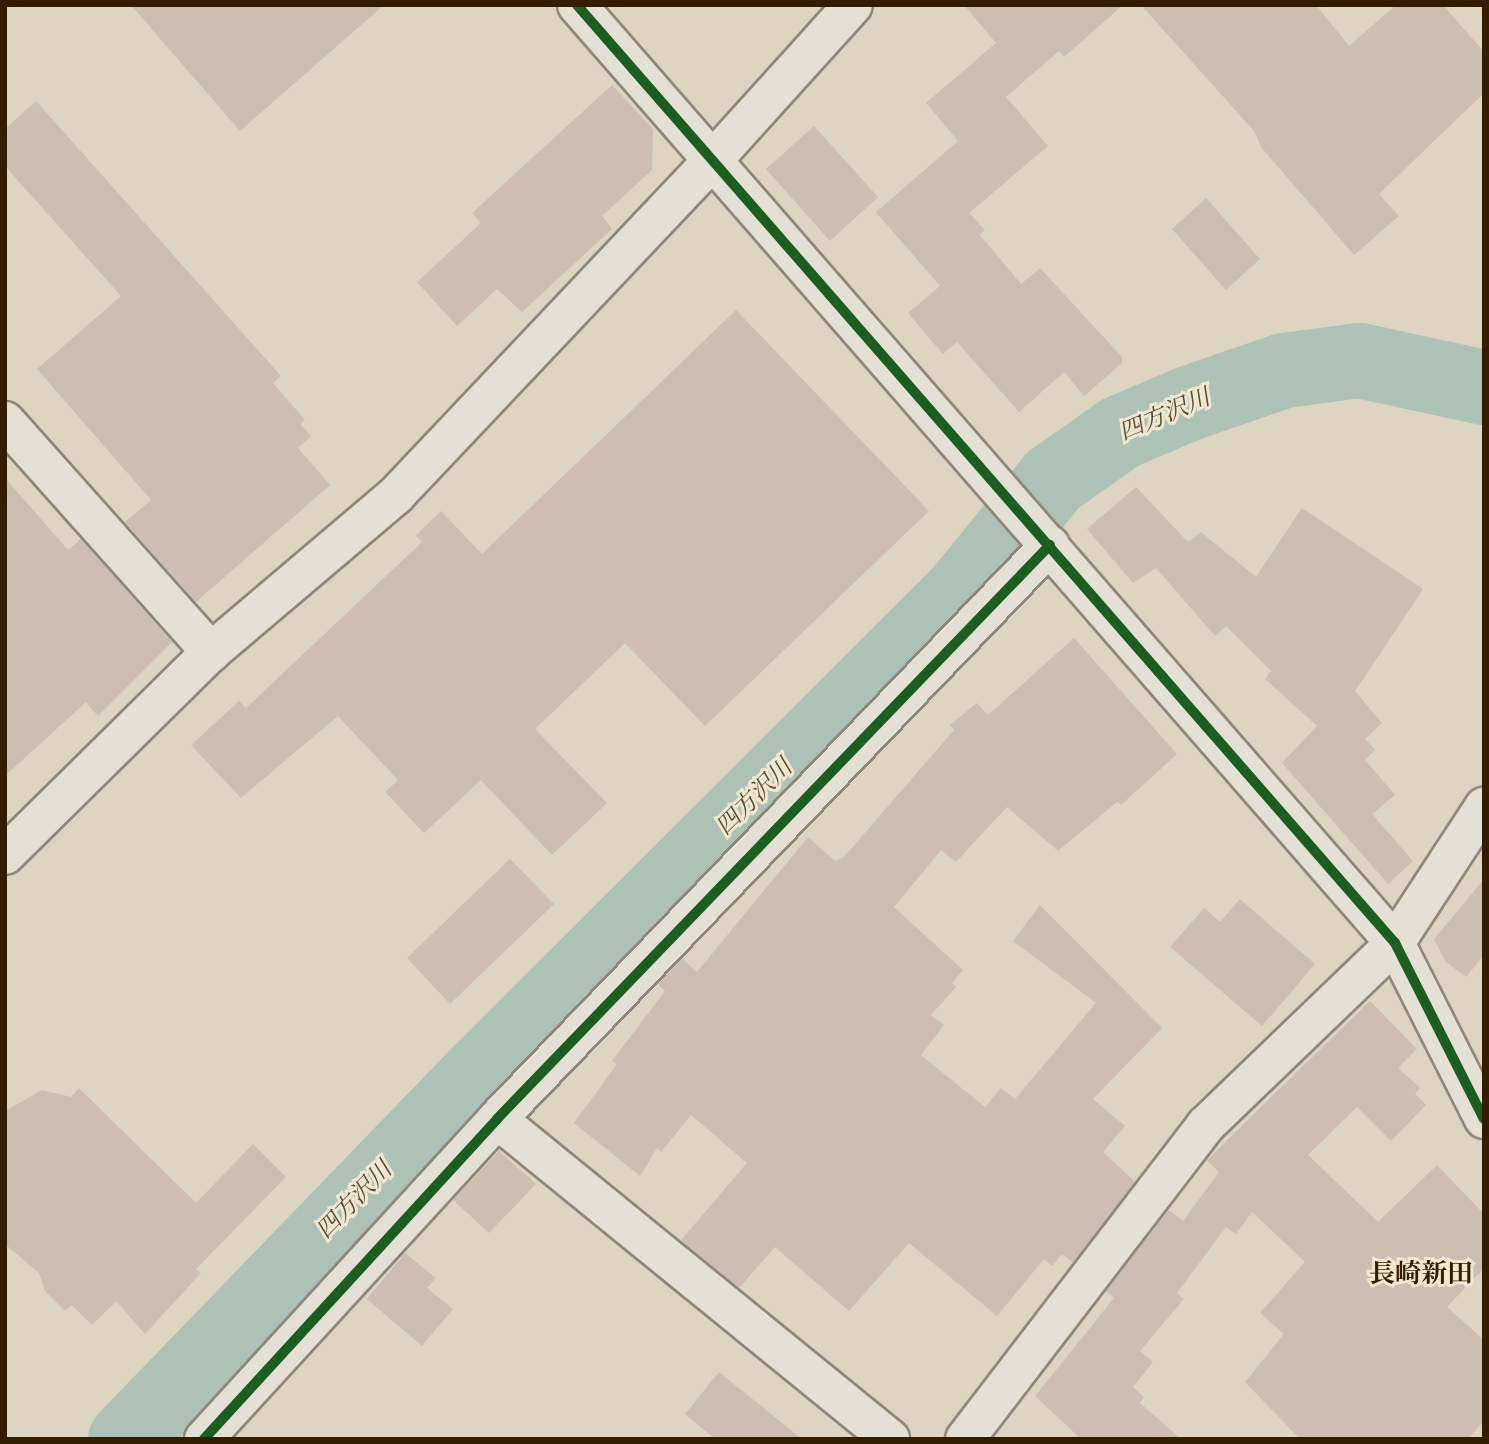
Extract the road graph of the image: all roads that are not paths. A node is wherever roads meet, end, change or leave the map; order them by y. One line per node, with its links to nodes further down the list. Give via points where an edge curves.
1 (577, 5): 3 (street)
2 (853, 5): 3 (street)
3 (712, 161): 5 (street); 6 (street, via 396,495)
4 (5, 421): 6 (street)
5 (1049, 545): 9 (street); 10 (street)
6 (211, 652): 8 (street)
7 (1484, 807): 9 (street)
8 (10, 839)
9 (1395, 943): 11 (street); 14 (street, via 1206,1125)
10 (498, 1119): 12 (street); 13 (street)
11 (1484, 1119)
12 (204, 1439)
13 (890, 1439)
14 (965, 1439)

